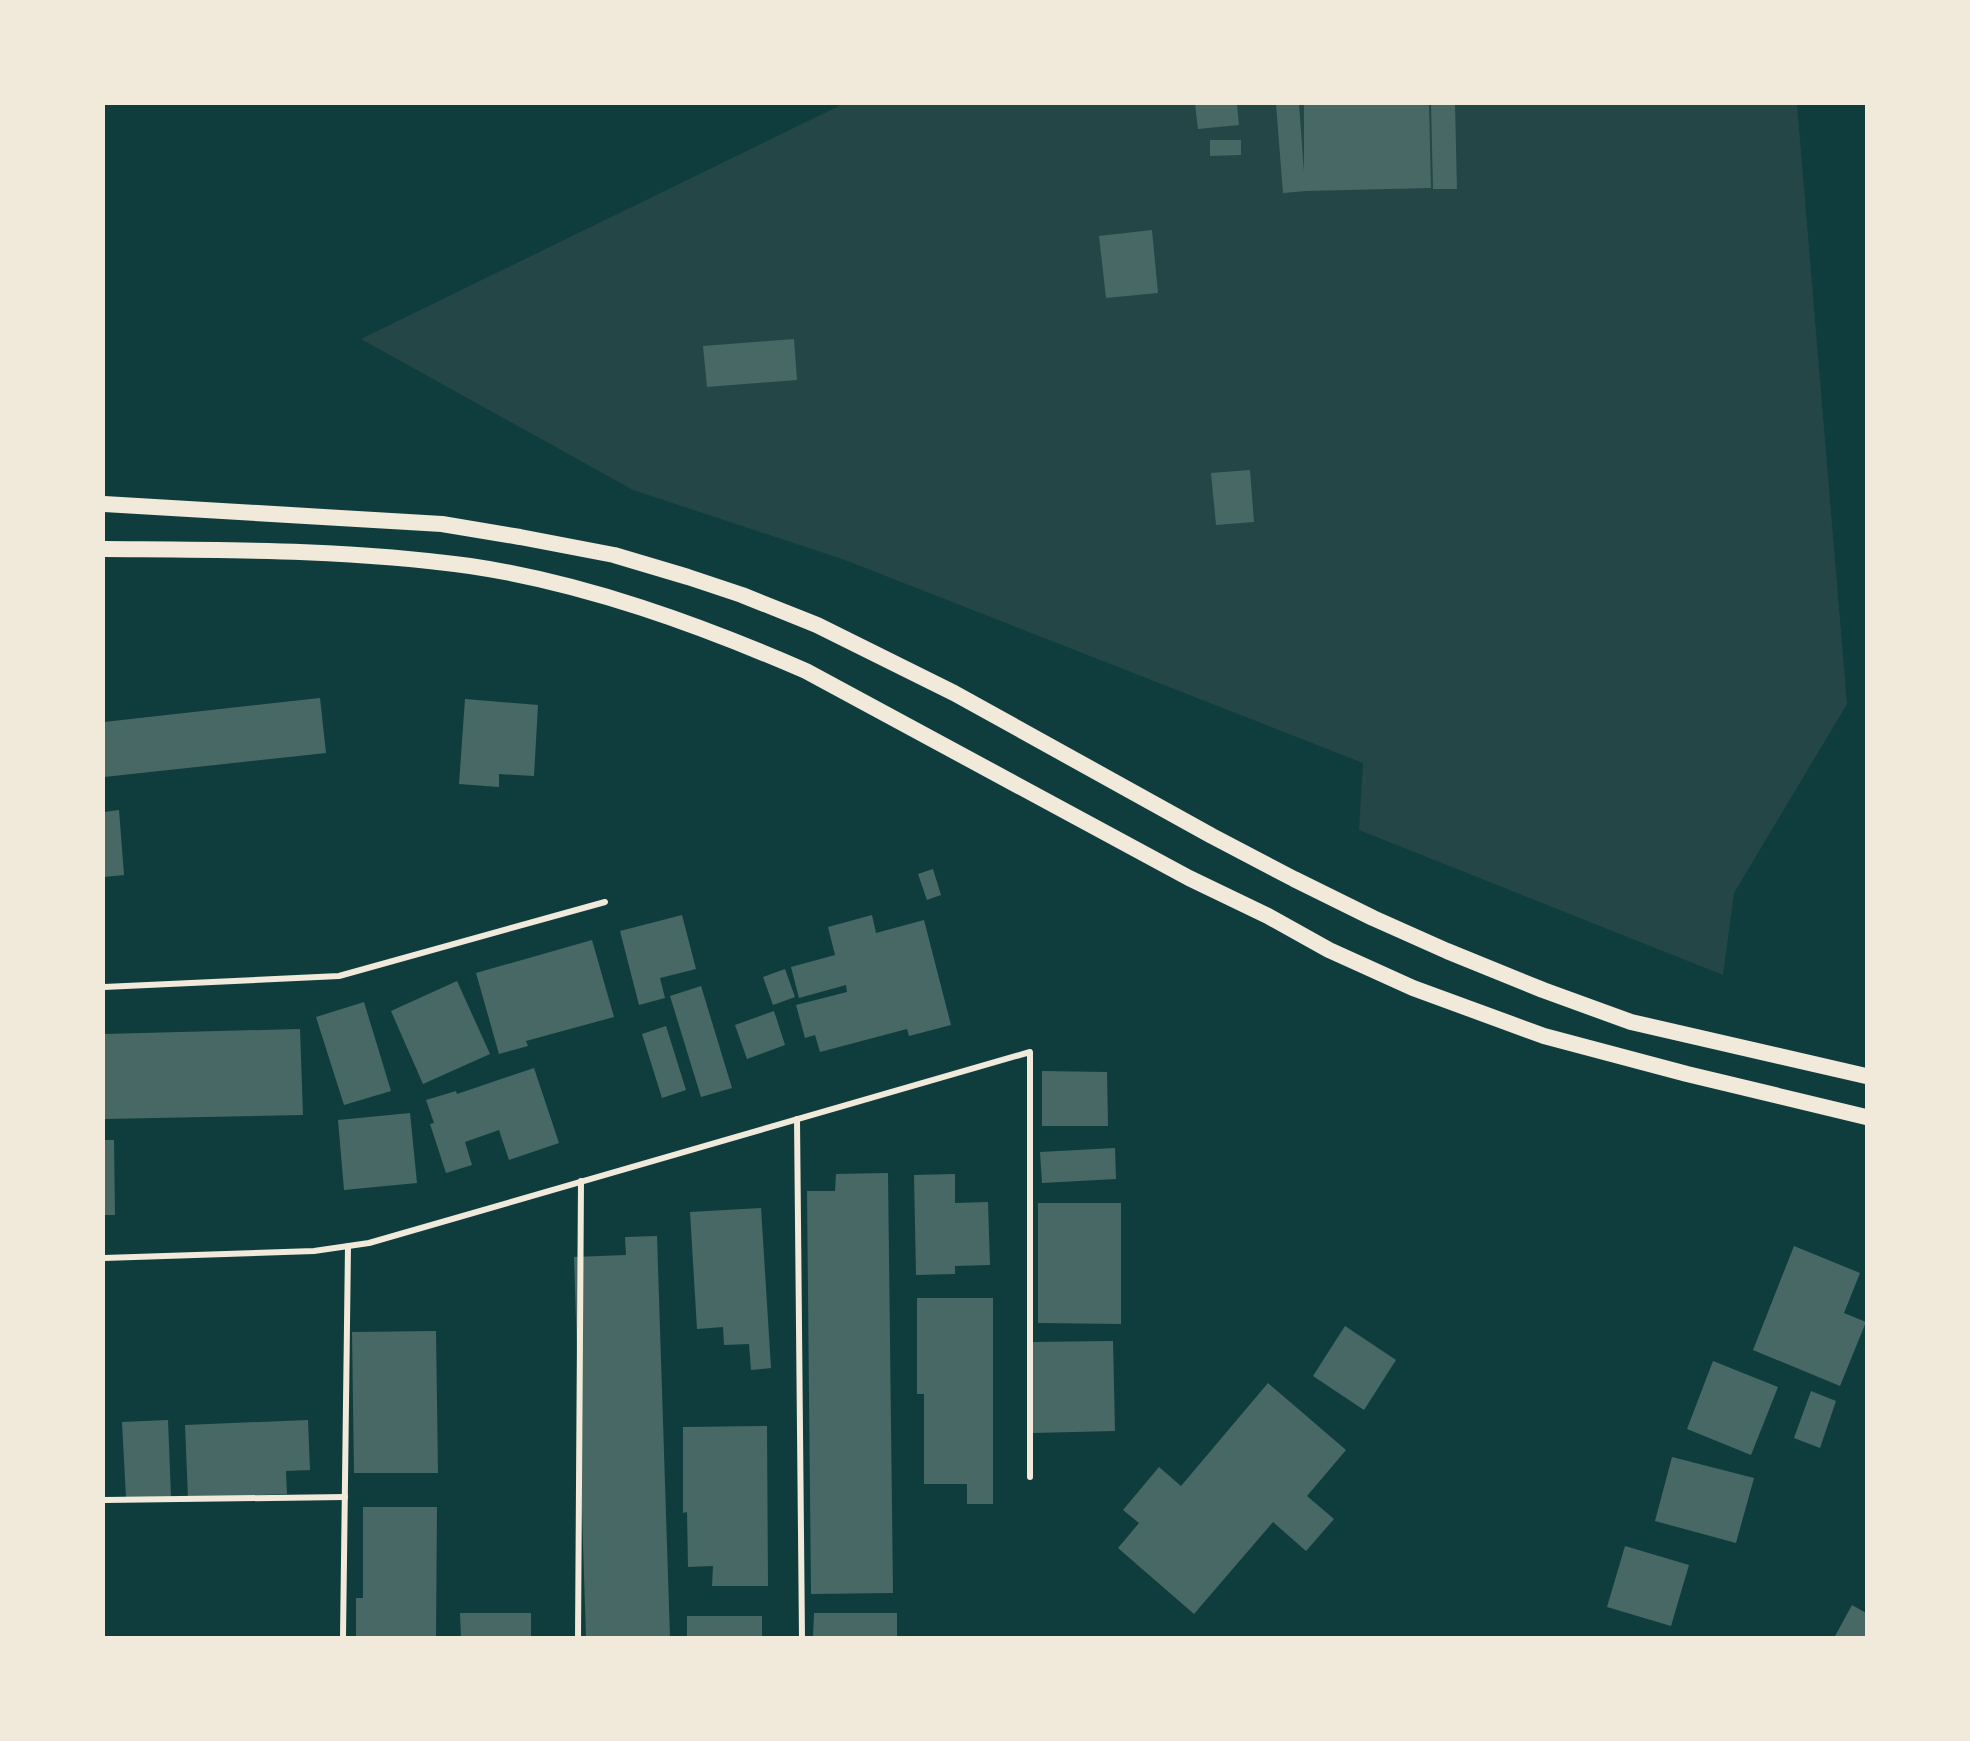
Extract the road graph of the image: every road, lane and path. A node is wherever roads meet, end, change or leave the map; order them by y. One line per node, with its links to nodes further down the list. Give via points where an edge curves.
1 (104, 504): 5 (highway, via 442,524 614,555 688,577 817,625 954,693 1294,879 1447,951 1631,1022)
2 (104, 549): 6 (highway, via 298,551 428,561 522,576 652,611 806,672 1189,878 1413,988 1544,1036)
3 (605, 902): 4 (street, via 339,976)
4 (104, 987)
5 (1866, 1076)
6 (1866, 1117)
7 (797, 1119): 8 (street); 11 (street, via 1030,1052); 16 (street)
8 (581, 1181): 9 (street); 15 (street)
9 (348, 1246): 10 (street, via 314,1251); 12 (street)
10 (104, 1258)
11 (1030, 1477)
12 (345, 1497): 13 (street); 14 (street)
13 (104, 1500)
14 (343, 1638)
15 (578, 1638)
16 (802, 1638)

